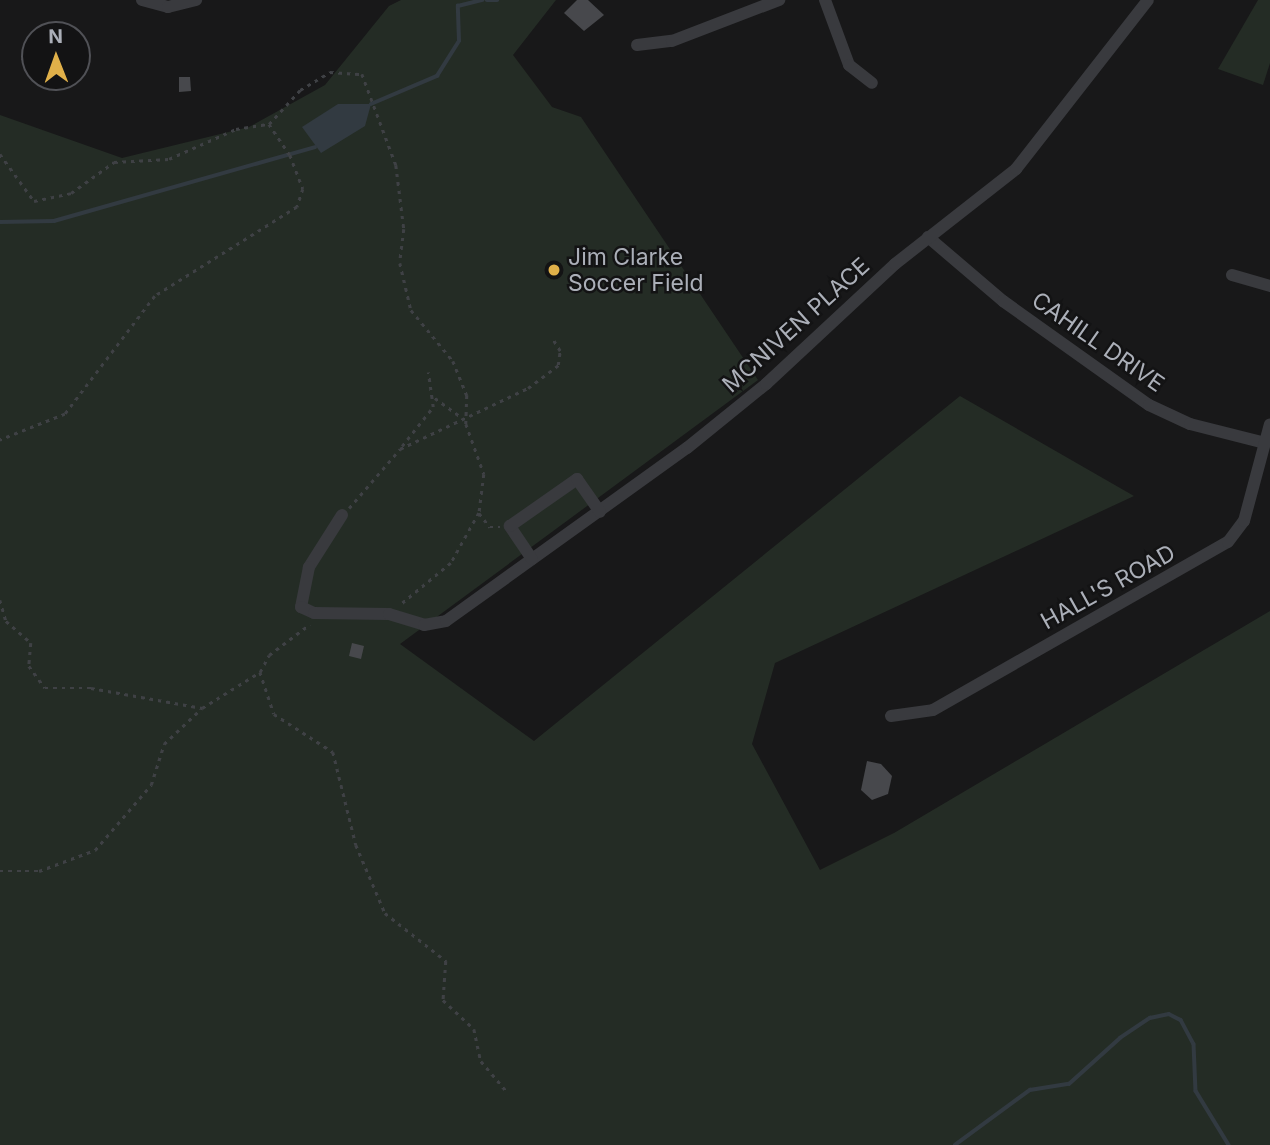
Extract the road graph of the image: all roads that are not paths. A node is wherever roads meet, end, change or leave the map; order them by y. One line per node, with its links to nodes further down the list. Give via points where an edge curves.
1 (142, 0): 2 (street, via 168,7)
2 (196, 0)
3 (779, 0): 6 (street, via 672,41)
4 (825, 0): 7 (street, via 849,65)
5 (1148, 0): 8 (street, MCNIVEN PLACE, via 1098,58 1031,155)
6 (637, 45)
7 (872, 83)
8 (928, 237): 12 (street, CAHILL DRIVE, via 1003,301 1149,405 1190,424); 13 (street, MCNIVEN PLACE, via 766,384)
9 (1232, 275): 10 (street)
10 (1270, 286)
11 (1270, 424): 12 (street, HALL'S ROAD)
12 (1265, 443): 16 (street, HALL'S ROAD, via 1244,521 1228,542 933,710)
13 (600, 512): 15 (street, MCNIVEN PLACE); 15 (street, via 577,479 510,526)
14 (342, 515): 15 (street, MCNIVEN PLACE, via 309,567 301,607 314,613 389,614 424,625 446,621)
15 (532, 559)
16 (891, 716)

